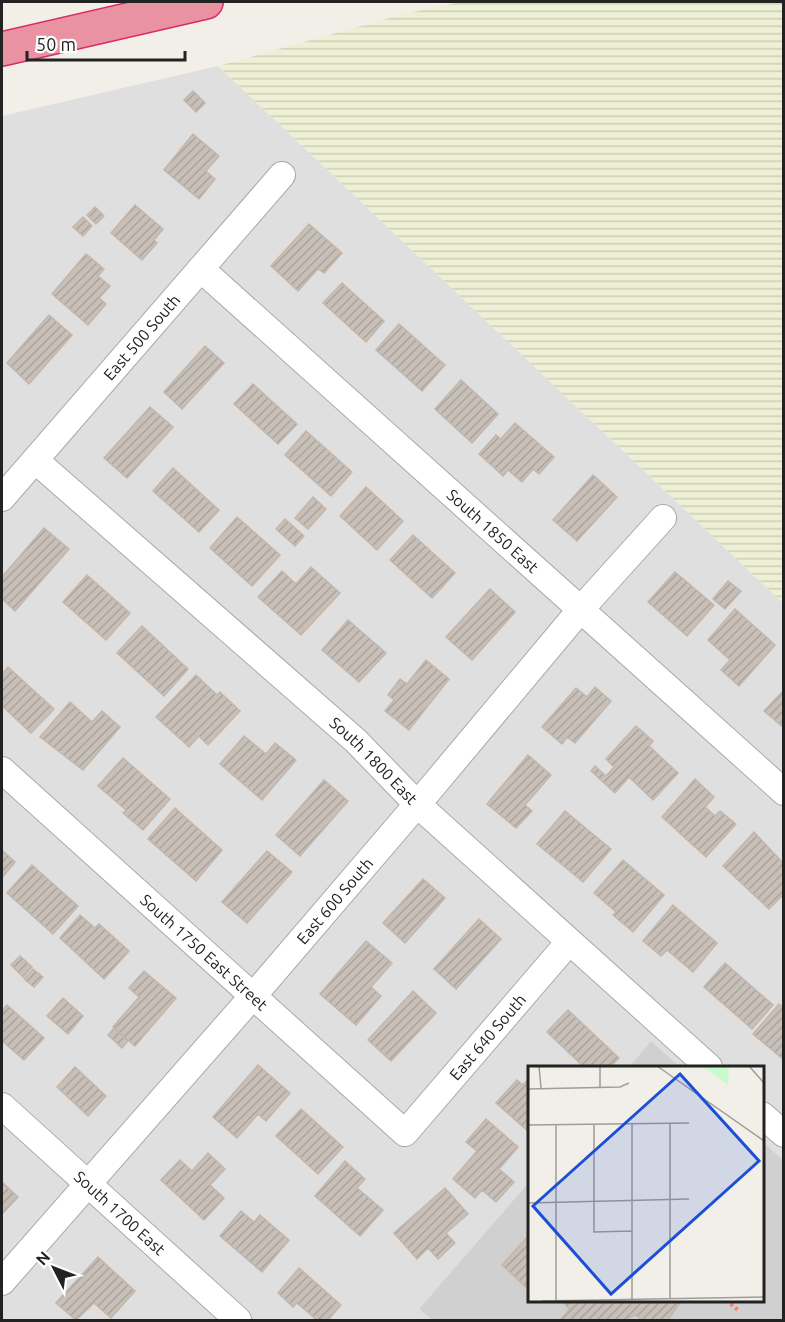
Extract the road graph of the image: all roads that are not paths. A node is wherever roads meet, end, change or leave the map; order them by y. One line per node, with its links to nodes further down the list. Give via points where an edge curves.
1 (206, 2): 2 (highway)
2 (2, 49)
3 (282, 175): 4 (street, East 500 South)
4 (201, 269): 5 (street, East 500 South); 8 (street, South 1850 East)
5 (34, 460): 6 (street, East 500 South); 11 (street, South 1800 East, via 356,741)
6 (2, 498)
7 (663, 518): 8 (street, East 600 South)
8 (581, 609): 10 (street, South 1850 East); 11 (street, East 600 South)
9 (2, 770): 13 (street, South 1750 East Street)
10 (783, 792)
11 (417, 804): 12 (street, South 1800 East); 13 (street, East 600 South)
12 (569, 942): 14 (street, South 1800 East); 17 (street, East 640 South)
13 (253, 996): 17 (street, South 1750 East Street); 19 (street, East 600 South)
14 (708, 1066)
15 (2, 1106): 19 (street, South 1700 East)
16 (764, 1117): 18 (street)
17 (405, 1133)
18 (783, 1134)
19 (88, 1184): 20 (street, East 600 South); 21 (street, South 1700 East)
20 (2, 1282)
21 (238, 1320)

